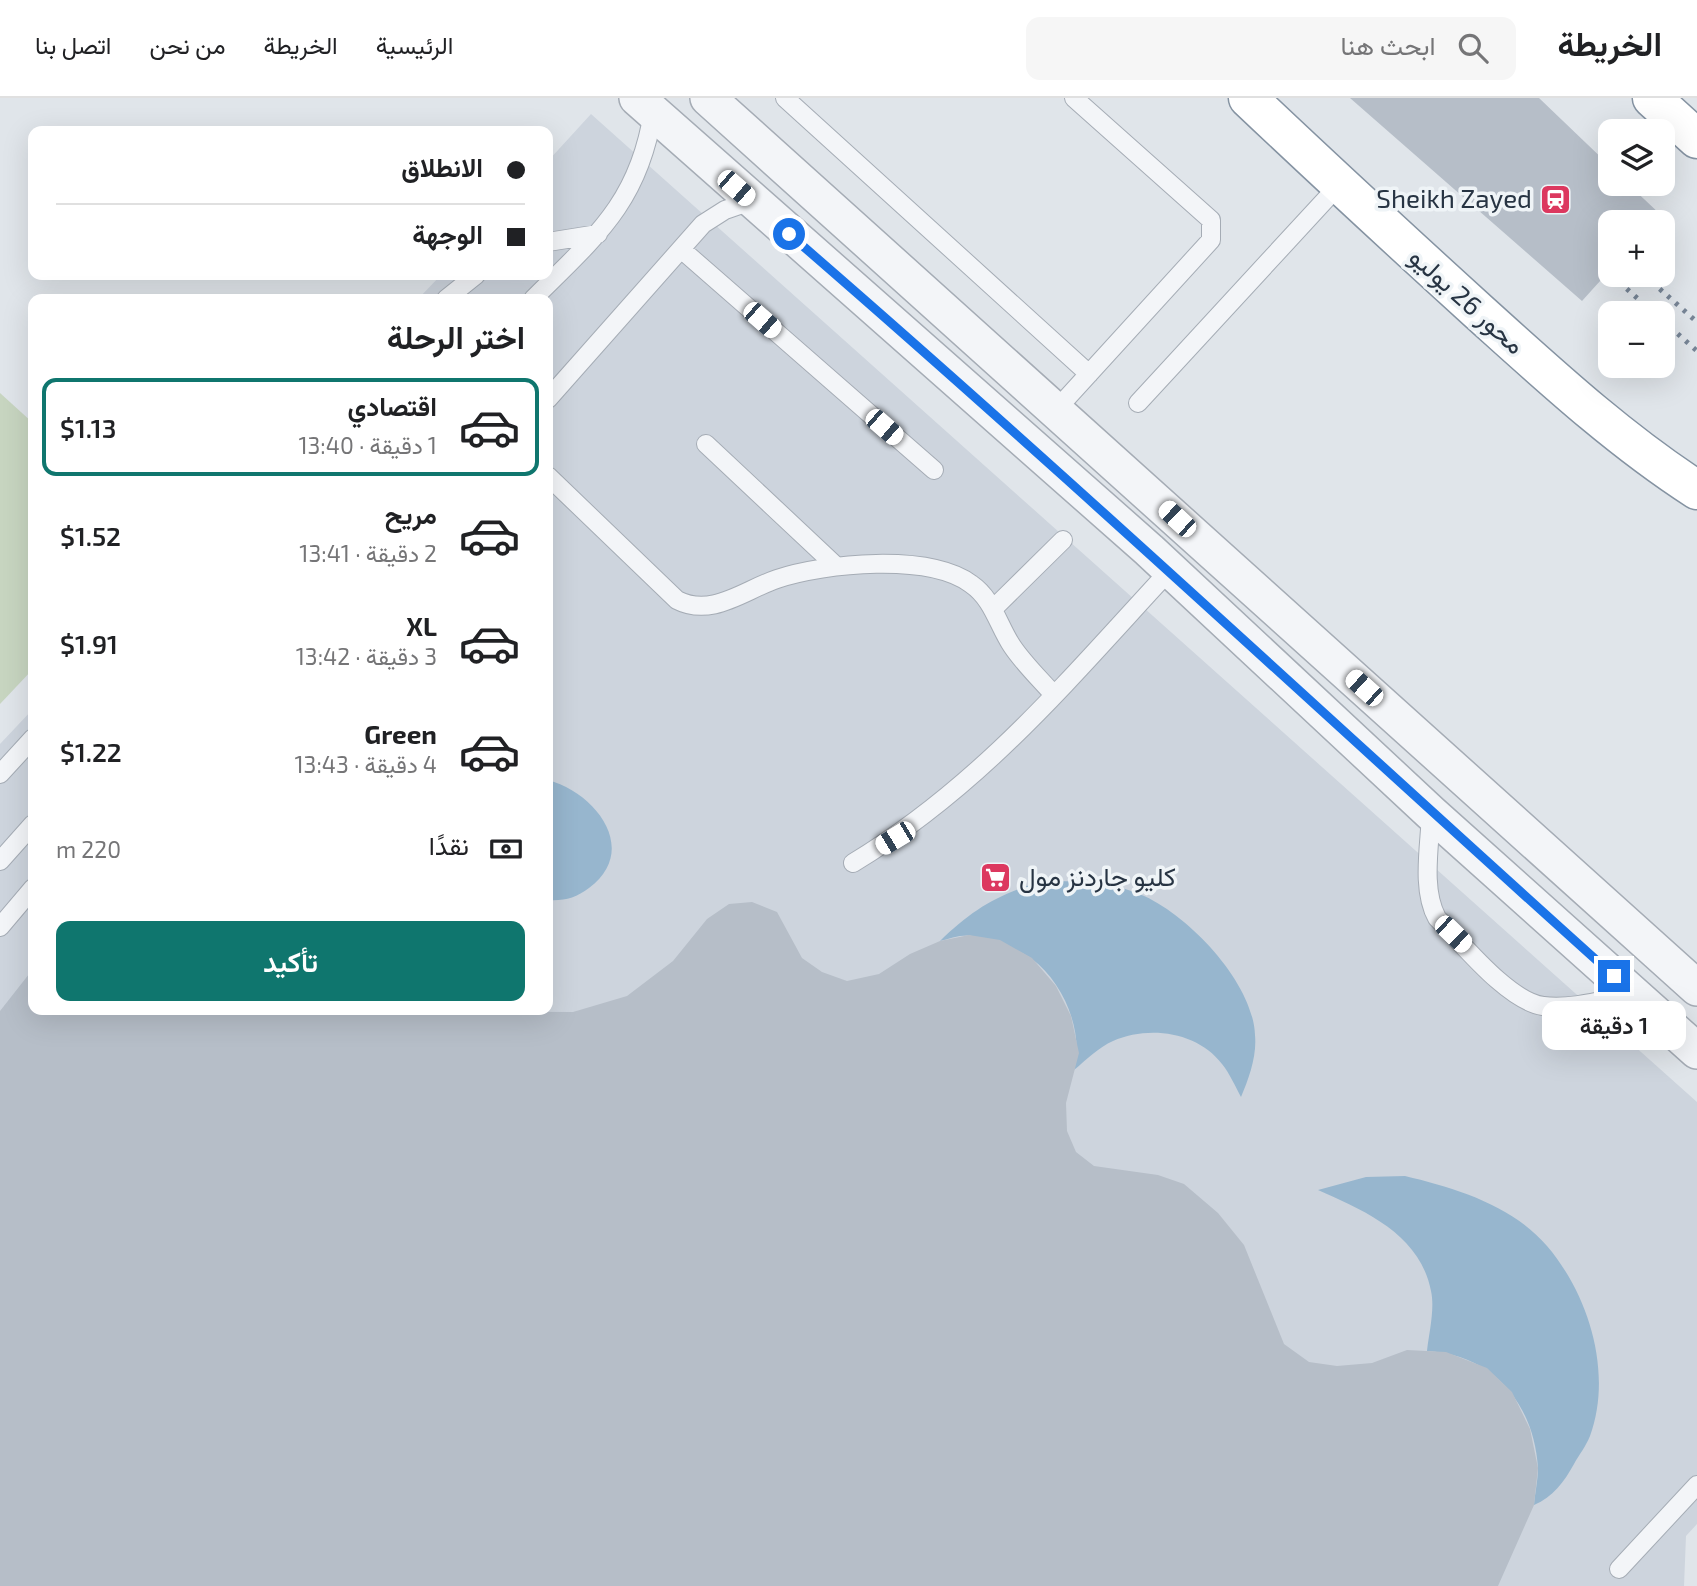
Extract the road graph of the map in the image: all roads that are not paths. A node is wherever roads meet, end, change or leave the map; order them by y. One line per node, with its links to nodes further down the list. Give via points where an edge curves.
1 (708, 98): 21 (street)
2 (785, 98): 18 (lane)
3 (1074, 98): 18 (lane, via 1213,226 1212,240)
4 (1248, 98): 8 (highway, محور 26 يوليو)
5 (1652, 98): 7 (highway)
6 (645, 105): 9 (street); 10 (lane, via 642,162)
7 (1697, 139)
8 (1339, 185): 20 (lane); 25 (highway, محور 26 يوليو, via 1575,398)
9 (751, 201): 12 (lane, via 713,216); 28 (street)
10 (598, 234): 11 (lane); 13 (lane)
11 (553, 241)
12 (681, 249): 19 (lane); 23 (lane)
13 (553, 279)
14 (471, 280): 16 (lane)
15 (552, 280): 17 (lane)
16 (452, 294)
17 (538, 294)
18 (1089, 374): 21 (lane)
19 (553, 393)
20 (1138, 403)
21 (1055, 411): 26 (street)
22 (706, 444): 29 (lane)
23 (934, 471)
24 (553, 481): 29 (lane, via 677,600 688,605 712,607 778,579)
25 (1697, 490)
26 (1177, 519): 28 (street); 40 (street)
27 (1063, 540): 30 (lane)
28 (1159, 560): 31 (lane); 34 (street)
29 (835, 566): 30 (lane, via 870,564 942,571 971,583)
30 (993, 609): 31 (lane, via 1016,652)
31 (1054, 695): 37 (lane, via 973,778 895,838)
32 (28, 743): 33 (lane)
33 (0, 774)
34 (1431, 813): 41 (street); 41 (lane, via 1432,909 1518,997 1556,1007)
35 (28, 830): 36 (lane)
36 (0, 861)
37 (853, 863)
38 (28, 894): 39 (lane)
39 (0, 927)
40 (1697, 988)
41 (1634, 994): 42 (street)
42 (1697, 1051)
43 (1697, 1485): 44 (lane)
44 (1619, 1569)

